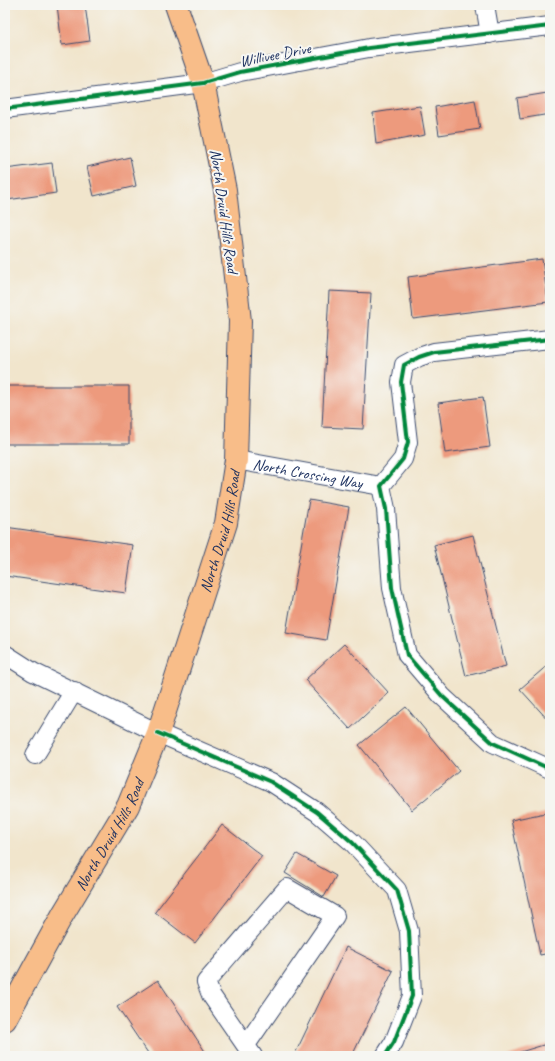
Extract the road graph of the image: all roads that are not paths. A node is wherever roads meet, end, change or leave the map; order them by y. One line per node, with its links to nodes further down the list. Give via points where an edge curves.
1 (176, 5): 5 (main road, North Druid Hills Road)
2 (485, 5): 4 (street)
3 (550, 26): 4 (street, Willivee Drive)
4 (490, 34): 5 (street, Willivee Drive, via 369,48 240,72)
5 (203, 83): 6 (street, Willivee Drive); 8 (main road, North Druid Hills Road, via 225,190 240,321)
6 (5, 110)
7 (550, 339): 9 (street, North Crossing Way, via 434,352 404,365 401,382 408,442 403,459)
8 (236, 460): 9 (street, North Crossing Way); 12 (main road, North Druid Hills Road, via 226,523)
9 (380, 486): 14 (street, North Crossing Way, via 386,509 392,588 407,655 442,696 493,743)
10 (5, 654): 11 (street, via 33,672)
11 (74, 691): 12 (street); 13 (street)
12 (158, 734): 15 (main road, North Druid Hills Road, via 128,806 63,914); 17 (street, via 271,782 317,812 353,843 397,890 409,932 412,996 394,1042)
13 (35, 755)
14 (550, 769)
15 (5, 1020)
16 (249, 1050): 16 (street, via 211,995 206,982 287,888 335,916)
17 (385, 1056)

